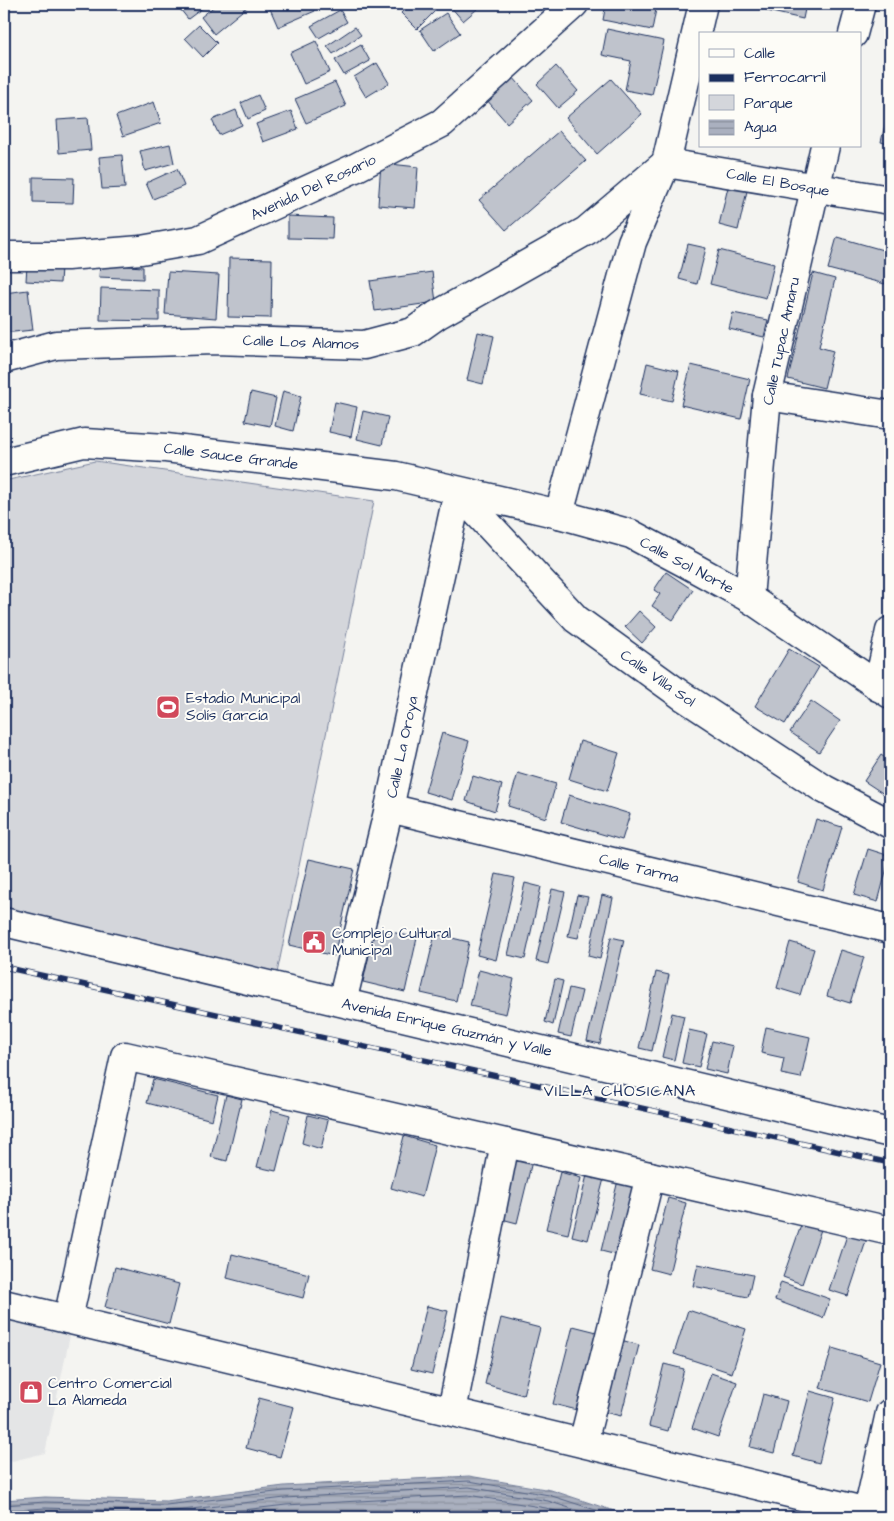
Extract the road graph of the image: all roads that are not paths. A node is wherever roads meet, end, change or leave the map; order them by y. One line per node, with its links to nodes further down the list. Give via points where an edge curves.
1 (574, 4): 9 (street, Avenida Del Rosario, via 442,124 198,240 142,250 67,256)
2 (704, 4): 6 (street)
3 (861, 4): 4 (street)
4 (854, 32)
5 (825, 148): 7 (street, Calle Tupac Amaru)
6 (666, 163): 7 (street, Calle El Bosque); 10 (street, Calle Los Alamos, via 586,231 437,315 413,332 364,345 214,340 56,345); 15 (street, via 632,242)
7 (815, 189): 8 (street, Calle El Bosque); 11 (street, Calle Tupac Amaru)
8 (890, 200)
9 (4, 256)
10 (4, 359)
11 (767, 396): 12 (street); 16 (street, Calle Tupac Amaru)
12 (890, 415)
13 (4, 462): 14 (street, Calle Sauce Grande, via 84,443 166,448 396,476)
14 (458, 492): 15 (street, Calle Sol Norte); 19 (street, Calle La Oroya); 20 (street, Calle Villa Sol, via 576,619 681,695 824,789)
15 (559, 514): 16 (street, Calle Sol Norte, via 631,534)
16 (749, 598): 18 (street, Calle Sol Norte)
17 (890, 631): 18 (street)
18 (884, 691)
19 (389, 808): 22 (street, Calle Tarma); 23 (street, Calle La Oroya)
20 (890, 824)
21 (4, 922): 23 (street, Avenida Enrique Guzmán y Valle)
22 (890, 929)
23 (342, 1002): 24 (street, Avenida Enrique Guzmán y Valle)
24 (890, 1133)
25 (505, 1143): 26 (street); 29 (street, via 126,1056); 30 (street)
26 (650, 1176): 27 (street); 32 (street)
27 (890, 1231)
28 (4, 1304): 29 (street)
29 (68, 1319): 30 (street)
30 (452, 1412): 32 (street)
31 (890, 1413): 32 (street, via 868,1512)
32 (583, 1443)
33 (890, 1492): 34 (street)
34 (884, 1517)

